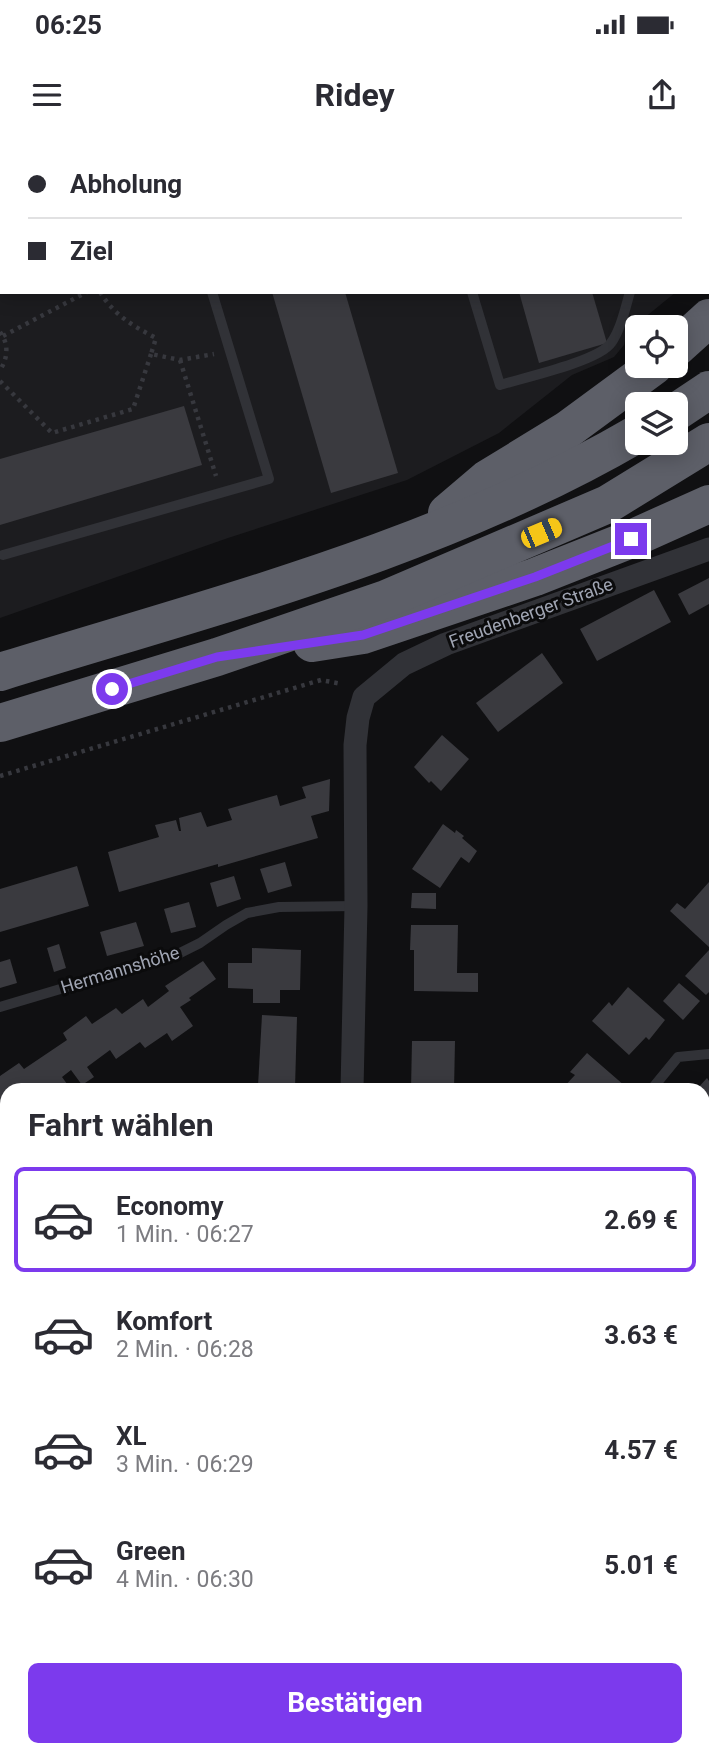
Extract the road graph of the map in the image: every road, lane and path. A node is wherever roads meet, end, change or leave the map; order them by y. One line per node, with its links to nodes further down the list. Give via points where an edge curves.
1 (83, 294): 7 (path)
2 (101, 294): 10 (path, via 131,325 156,338)
3 (213, 294): 9 (lane)
4 (473, 294): 5 (lane, via 500,385 585,360 610,346)
5 (629, 294)
6 (709, 318): 8 (highway)
7 (2, 334): 12 (path, via 7,346)
8 (688, 337)
9 (229, 351): 11 (path); 19 (lane, via 269,479)
10 (151, 354): 11 (path); 14 (path, via 133,409 52,433)
11 (180, 360): 19 (path)
12 (0, 370)
13 (638, 378): 21 (highway, via 487,480)
14 (0, 382)
15 (709, 390): 16 (highway)
16 (688, 404)
17 (625, 440): 21 (highway)
18 (709, 442): 24 (highway, via 608,504 386,599)
19 (222, 493): 23 (lane)
20 (709, 504): 24 (highway, via 535,577 363,635)
21 (419, 537): 25 (highway, via 340,568)
22 (709, 549): 26 (street, Freudenberger Straße, via 446,644 404,664)
23 (3, 555)
24 (217, 657): 27 (highway)
25 (0, 672)
26 (364, 697): 28 (path, via 346,685 321,680); 29 (street, via 355,745)
27 (0, 723)
28 (0, 776)
29 (356, 906): 30 (lane, Hermannshöhe, via 278,907 247,913 178,954); 32 (street)
30 (0, 1007)
31 (709, 1054): 33 (lane, via 678,1057)
32 (352, 1083)
33 (657, 1083)

